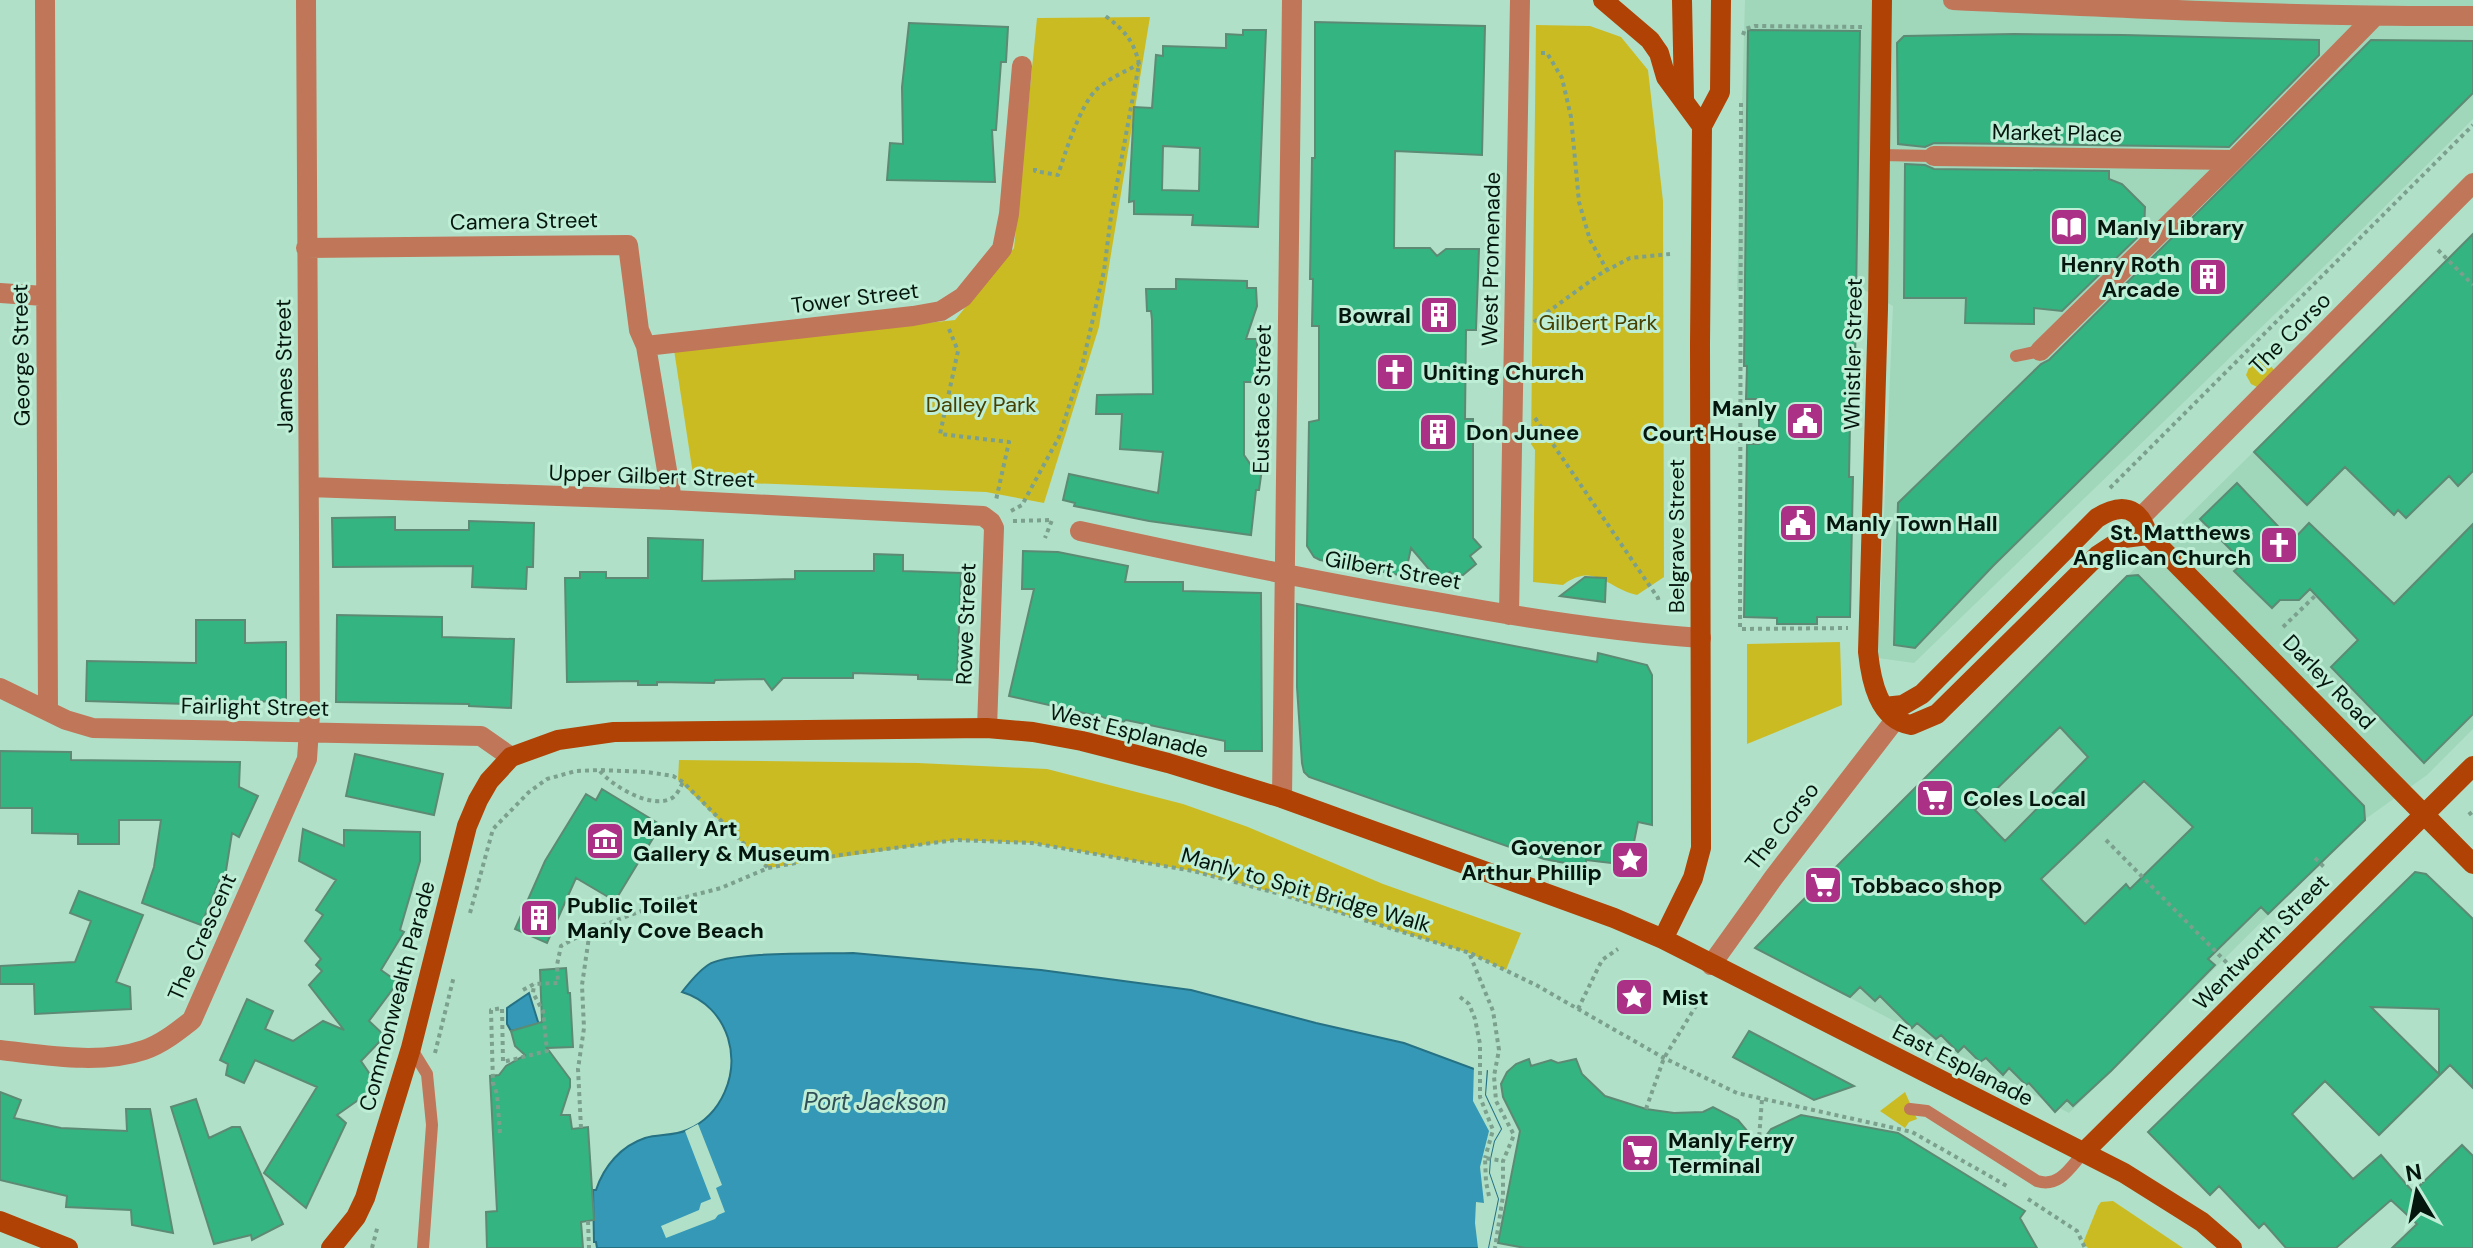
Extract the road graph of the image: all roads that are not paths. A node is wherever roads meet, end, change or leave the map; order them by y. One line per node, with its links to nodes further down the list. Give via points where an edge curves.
1 (45, 0): 23 (street, George Street)
2 (306, 0): 21 (street, James Street)
3 (1292, 0): 32 (street, Eustace Street)
4 (1520, 0): 33 (street, West Promenade)
5 (1603, 0): 15 (street, via 1650,40 1666,77)
6 (1682, 0): 15 (street)
7 (1721, 0): 16 (street, Belgrave Street, via 1720,92)
8 (1882, 0): 17 (street, Whistler Street)
9 (1953, 0): 10 (street)
10 (2037, 2): 11 (street)
11 (2189, 6): 13 (street)
12 (2473, 16): 13 (street)
13 (2374, 17): 19 (street)
14 (1022, 66): 24 (street, Tower Street, via 1002,249 963,297 941,311)
15 (1684, 98): 16 (street)
16 (1702, 126): 34 (street, Belgrave Street)
17 (1880, 155): 18 (lane, Market Place); 37 (street, Whistler Street, via 1868,652 1876,694)
18 (1934, 156): 19 (street, Market Place)
19 (2234, 160): 25 (street)
20 (2473, 183): 30 (street, The Corso)
21 (306, 248): 24 (street, Camera Street, via 628,245 639,330); 27 (street, James Street)
22 (0, 293): 23 (street)
23 (44, 296): 36 (street, George Street)
24 (646, 346): 28 (street, Camera Street)
25 (2040, 351): 26 (lane)
26 (2016, 356)
27 (309, 487): 28 (street, Upper Gilbert Street); 39 (street, James Street)
28 (672, 500): 29 (street, Upper Gilbert Street, via 983,516)
29 (991, 522): 38 (street, Rowe Street)
30 (2145, 526): 37 (street, The Corso, via 2098,555 1937,714 1911,725); 37 (street, via 2125,509 2097,518 1922,694); 43 (street, Darley Road)
31 (1080, 531): 32 (street, Gilbert Street)
32 (1284, 576): 33 (street, Gilbert Street); 42 (street, Eustace Street)
33 (1509, 615): 34 (street, Gilbert Street)
34 (1701, 638): 45 (street, Belgrave Street, via 1701,848 1693,878)
35 (0, 688): 36 (street, Fairlight Street)
36 (48, 710): 39 (street, Fairlight Street, via 93,728)
37 (1889, 713): 46 (street, The Corso)
38 (987, 728): 40 (street, West Esplanade, via 614,732 558,740); 42 (street, West Esplanade, via 1082,741)
39 (310, 732): 40 (street, Fairlight Street, via 481,736); 48 (street, The Crescent, via 307,759 192,1020 145,1050 112,1057)
40 (511, 757): 47 (street, Commonwealth Parade, via 489,781 467,826)
41 (2473, 766): 43 (street, Wentworth Street)
42 (1282, 798): 45 (street, West Esplanade)
43 (2423, 814): 44 (street, Darley Road); 50 (street, Wentworth Street)
44 (2473, 864)
45 (1663, 939): 46 (street, East Esplanade)
46 (1711, 965): 50 (street, East Esplanade)
47 (411, 1048): 53 (street, Commonwealth Parade, via 365,1198); 54 (lane, via 427,1074 432,1125)
48 (0, 1050)
49 (1910, 1109): 50 (lane, via 1927,1111 2046,1184 2056,1181)
50 (2083, 1153): 55 (street, East Esplanade, via 2163,1196)
51 (0, 1221): 52 (street)
52 (68, 1248)
53 (331, 1248)
54 (423, 1248)
55 (2232, 1248)

